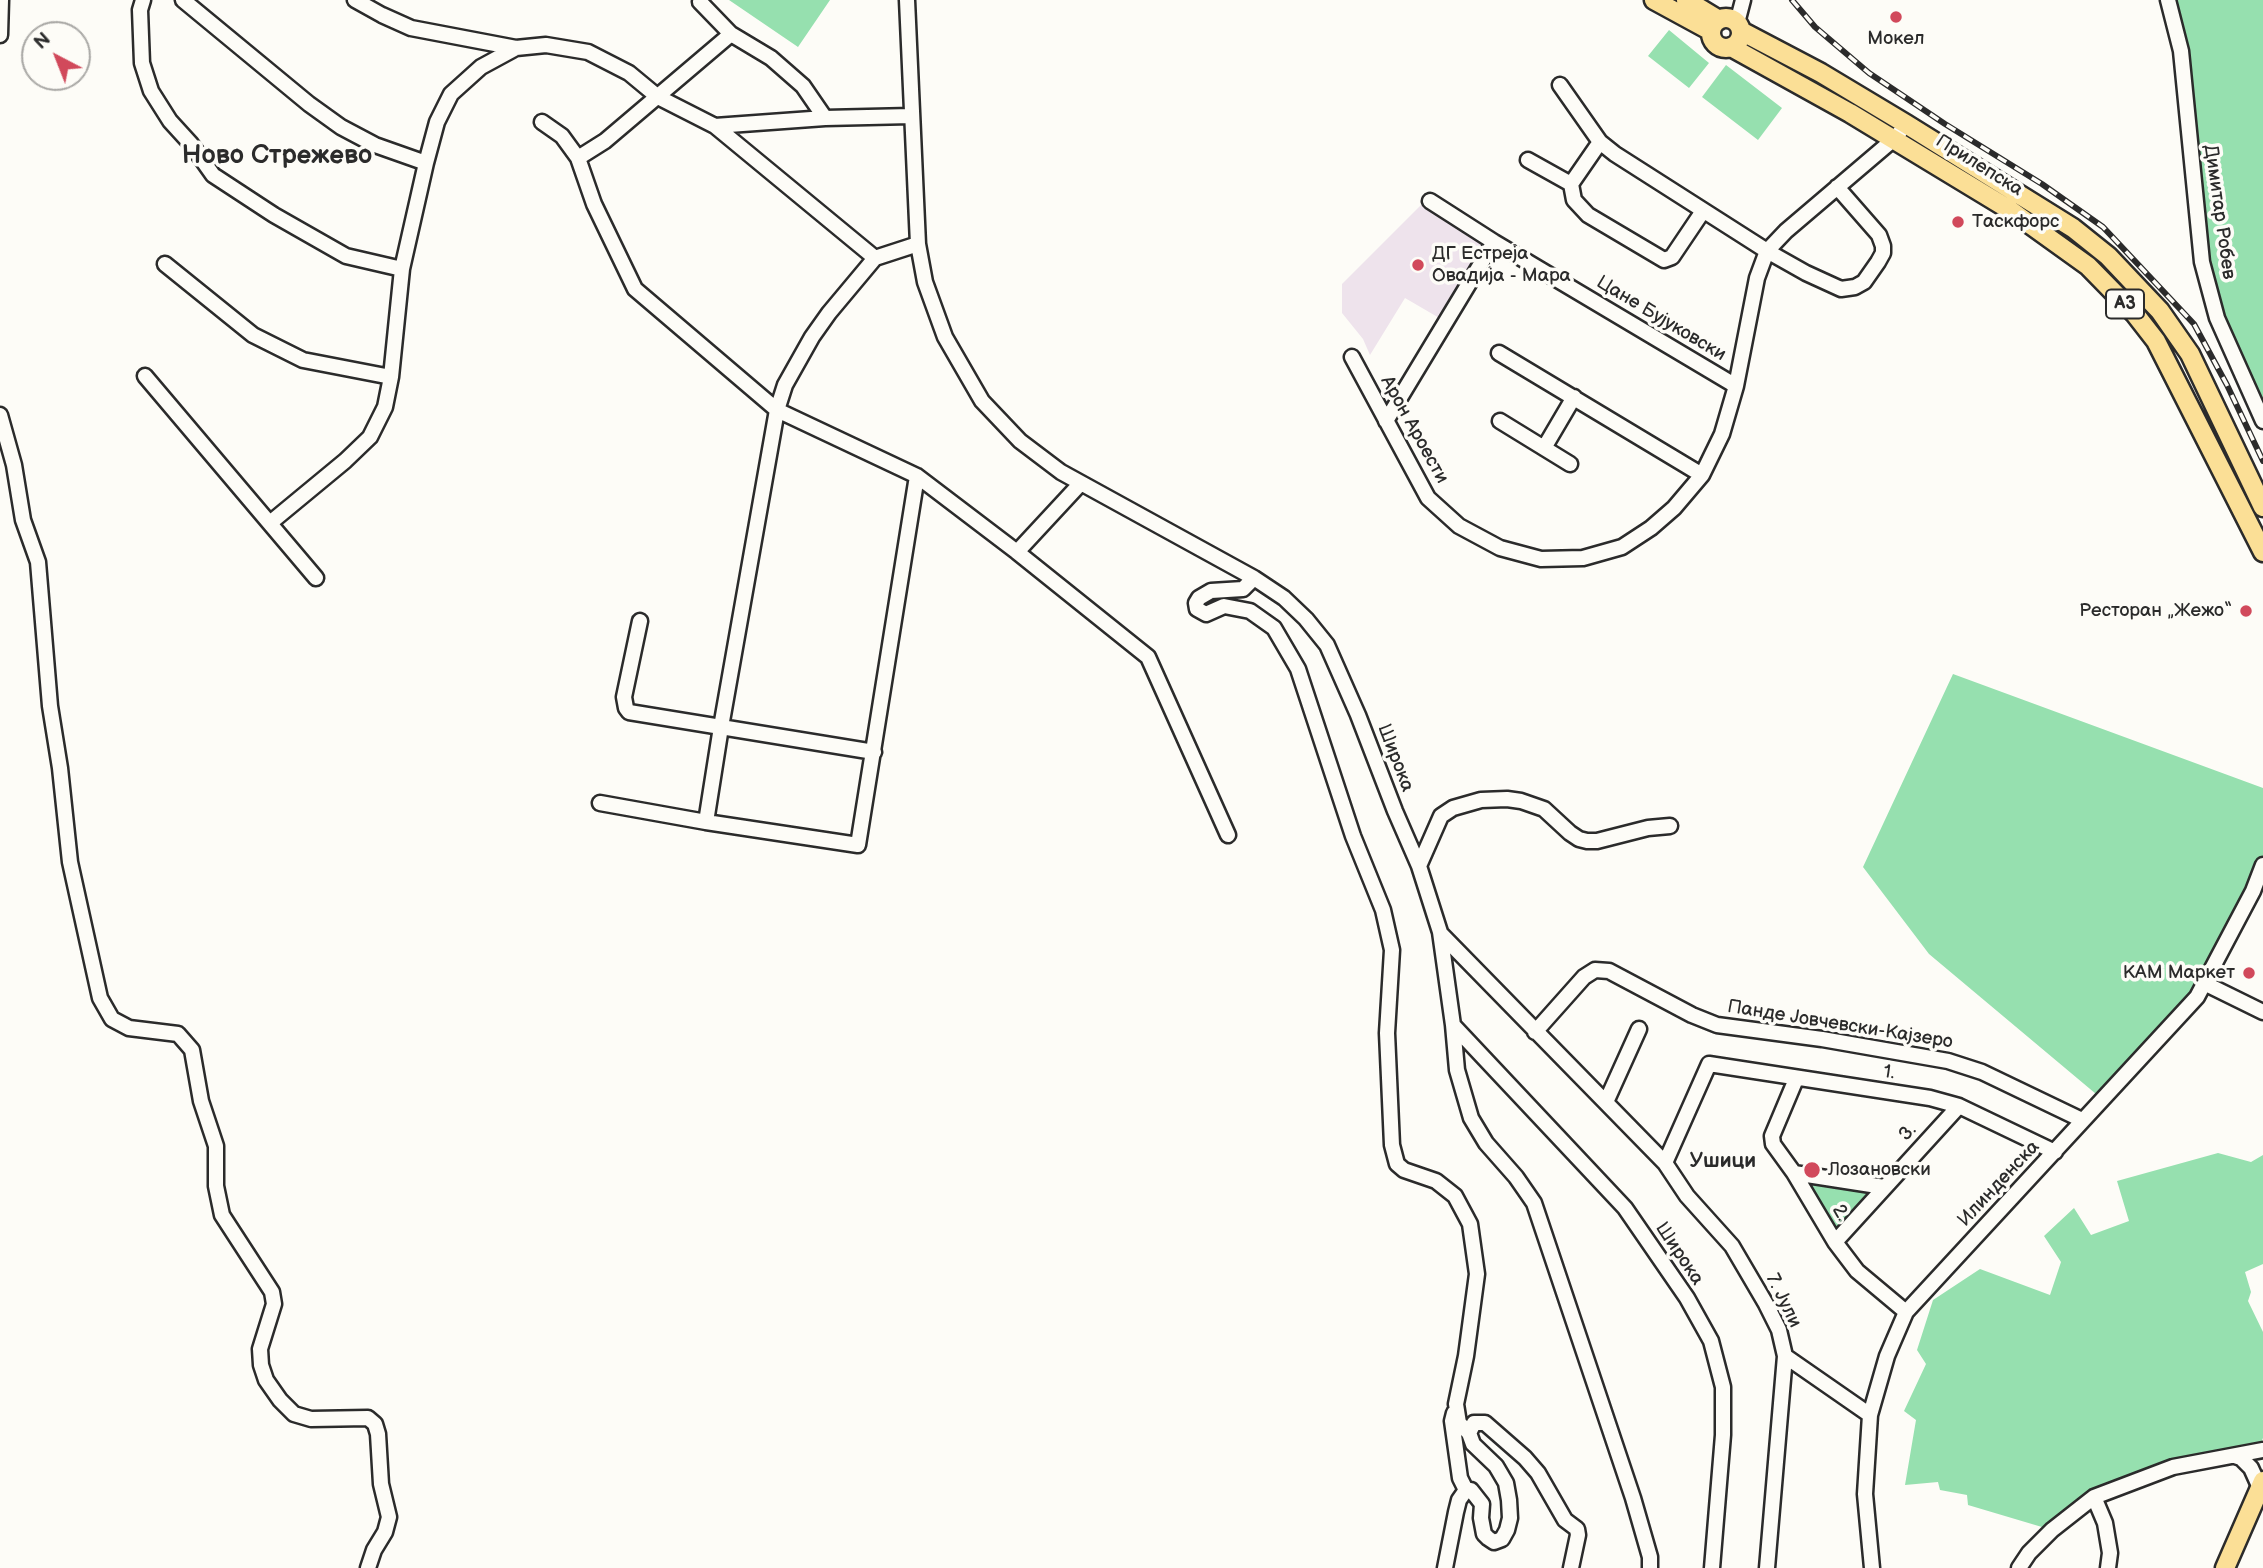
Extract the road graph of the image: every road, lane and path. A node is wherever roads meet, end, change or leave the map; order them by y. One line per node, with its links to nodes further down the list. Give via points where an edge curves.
1 (1, 0): 13 (street)
2 (142, 0): 36 (street, via 142,63 151,92 213,175 346,256)
3 (183, 0): 26 (street, via 341,127)
4 (355, 0): 14 (street, via 411,28)
5 (907, 0): 17 (street, Широка)
6 (1654, 0): 11 (main road, Прилепска / A3)
7 (1686, 0): 11 (main road, Прилепска / A3)
8 (1743, 0): 11 (street)
9 (2168, 0): 47 (street, Димитар Робев, via 2181,51 2202,262 2217,318)
10 (700, 2): 12 (street)
11 (1728, 30): 20 (main road, Прилепска / A3, via 1821,73); 22 (main road, Прилепска / A3)
12 (731, 34): 16 (street); 18 (street, via 771,58 803,86)
13 (0, 35)
14 (516, 48): 16 (street, via 546,46 588,52 629,73); 26 (street, via 481,67 451,94 437,122)
15 (1560, 85): 23 (street)
16 (658, 97): 21 (street); 24 (street)
17 (911, 116): 18 (street); 32 (street, Широка)
18 (825, 118): 21 (street)
19 (542, 122): 24 (street, via 562,136)
20 (1906, 124): 22 (street, Арон Ароести); 53 (main road, Прилепска / A3, via 2073,229 2131,279 2190,355)
21 (715, 126): 34 (street)
22 (1894, 139): 28 (street, Арон Ароести); 56 (main road, Прилепска / A3, via 2010,210 2088,266 2135,314 2170,367)
23 (1600, 142): 27 (street); 30 (street)
24 (578, 158): 43 (street, via 594,204 635,289)
25 (1528, 160): 27 (street)
26 (426, 163): 36 (street)
27 (1571, 184): 30 (street, via 1574,200 1588,215 1664,260 1672,257)
28 (1837, 187): 33 (street, Арон Ароести); 33 (street, via 1880,235 1883,253 1864,282 1841,289)
29 (1430, 201): 31 (street, Цане Бујуковски)
30 (1703, 211): 33 (street)
31 (1494, 242): 41 (street, Цане Бујуковски); 45 (street)
32 (918, 244): 34 (street); 52 (street, Широка, via 925,282 945,337 982,401 1020,441)
33 (1767, 251): 41 (street, Арон Ароести, via 1756,278)
34 (876, 258): 43 (street, via 812,337 785,385)
35 (165, 264): 40 (street, via 253,335 303,360)
36 (402, 269): 40 (street)
37 (1499, 353): 42 (street)
38 (1352, 357): 45 (street, Арон Ароести)
39 (145, 376): 54 (street)
40 (391, 377): 54 (street, via 385,407 370,437)
41 (1736, 386): 50 (street, Арон Ароести, via 1723,434)
42 (1574, 397): 48 (street); 50 (street)
43 (778, 410): 51 (street); 60 (street)
44 (0, 415): 93 (street, via 23,520 38,562 70,862 100,998 112,1019 129,1028 178,1034 192,1050 201,1101 216,1146 222,1215 272,1292 274,1304 260,1349 266,1380 294,1414 331,1419 357,1416 375,1424 389,1517)
45 (1386, 421): 50 (street, Арон Ароести, via 1428,498 1459,526 1500,548 1541,559 1583,558 1622,547 1674,508)
46 (1500, 421): 48 (street)
47 (2263, 421)
48 (1544, 448): 49 (street)
49 (1570, 464)
50 (1702, 475)
51 (917, 476): 55 (street); 61 (street)
52 (1081, 483): 55 (street); 58 (street, Широка)
53 (2263, 507)
54 (270, 523): 57 (street)
55 (1017, 552): 65 (street, via 1148,657)
56 (2263, 552)
57 (316, 578)
58 (1254, 578): 67 (street, Широка, via 1291,605 1327,645); 85 (street, via 1243,589 1211,591 1199,598 1197,609 1206,614 1224,606 1250,611 1274,628 1298,669 1353,836 1383,910 1392,950 1387,1033 1397,1164 1436,1181 1455,1196 1464,1211 1477,1274)
59 (640, 621): 60 (street, via 624,697 629,712)
60 (721, 727): 61 (street); 63 (street)
61 (874, 752): 63 (street, via 858,845)
62 (600, 803): 63 (street)
63 (706, 822)
64 (1670, 826): 67 (street, via 1587,841 1570,833 1544,809 1514,800 1481,800 1441,816)
65 (1228, 835)
66 (2263, 864): 69 (street, Илинденска)
67 (1419, 866): 68 (street, Широка)
68 (1440, 932): 71 (street, Широка); 73 (street, 7. Јули)
69 (2204, 983): 70 (street); 77 (street, Илинденска, via 2197,997)
70 (2263, 1012)
71 (1453, 1025): 96 (street, Широка, via 1457,1070 1471,1118 1534,1203 1633,1498); 97 (street, Широка, via 1625,1208 1711,1342 1723,1387)
72 (1639, 1029): 75 (street)
73 (1535, 1032): 75 (street, 7. Јули); 77 (street, Панде Јовчевски-Кајзеро, via 1584,977 1595,970 1609,971 1717,1025 1948,1061 1982,1072)
74 (1796, 1079): 76 (street, 1.); 79 (street, 1., via 1709,1064); 80 (street, 2., via 1772,1136)
75 (1606, 1102): 79 (street, 7. Јули)
76 (1959, 1106): 78 (street, 1.); 81 (street, 3.)
77 (2082, 1120): 78 (street, Илинденска)
78 (2055, 1152): 83 (street, Илинденска)
79 (1665, 1163): 84 (street, 7. Јули, via 1732,1246 1779,1330)
80 (1794, 1173): 81 (street); 82 (street, 2.)
81 (1884, 1186): 82 (street, 3.)
82 (1835, 1242): 83 (street, 2., via 1857,1271)
83 (1906, 1312): 86 (street, Илинденска)
84 (1785, 1356): 86 (street); 98 (street, 7. Јули)
85 (1456, 1404): 87 (street, via 1459,1423); 91 (street, via 1452,1421)
86 (1870, 1415): 99 (street, Илинденска, via 1865,1494)
87 (1469, 1433): 91 (street, via 1506,1483 1510,1518 1502,1539 1494,1542 1484,1534 1482,1503); 95 (street, via 1474,1423 1485,1423 1538,1473 1565,1520 1577,1529)
88 (2263, 1450): 89 (street)
89 (2235, 1456): 90 (street, via 2247,1463); 92 (street, via 2173,1467)
90 (2262, 1484): 102 (main road)
91 (1466, 1490): 94 (street, via 1459,1500)
92 (2094, 1497): 100 (street, via 2052,1530); 101 (street, via 2105,1523)
93 (368, 1568)
94 (1445, 1568)
95 (1571, 1568)
96 (1650, 1568)
97 (1712, 1568)
98 (1767, 1568)
99 (1872, 1568)
100 (2019, 1568)
101 (2108, 1568)
102 (2225, 1568)

